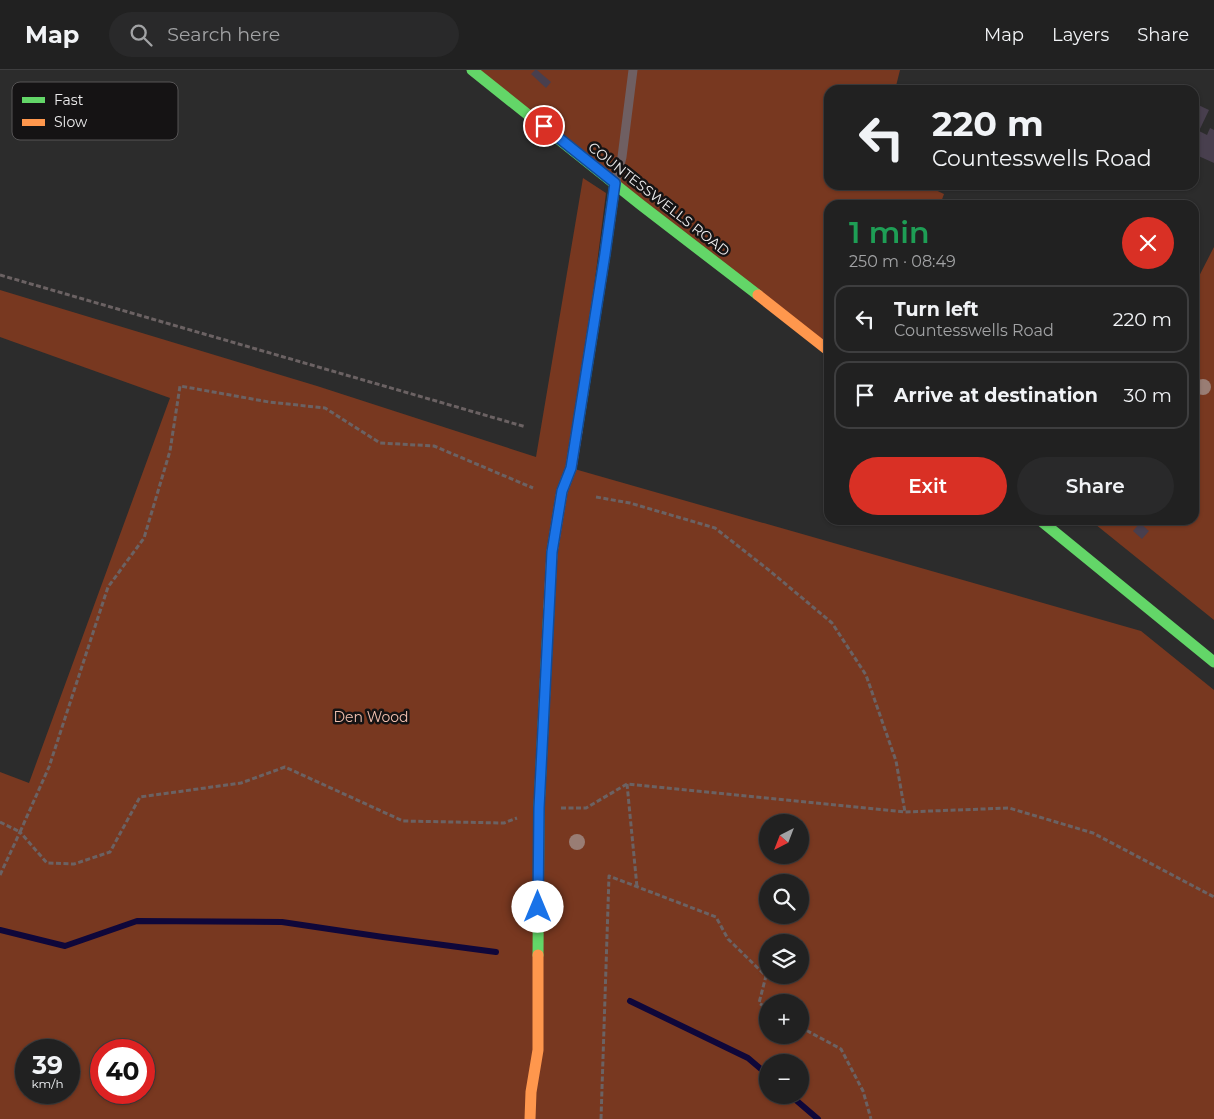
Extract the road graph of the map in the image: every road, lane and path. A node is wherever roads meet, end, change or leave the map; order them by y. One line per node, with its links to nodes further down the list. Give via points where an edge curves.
1 (472, 70): 3 (street, COUNTESSWELLS ROAD)
2 (633, 70): 3 (lane, via 622,157)
3 (615, 183): 5 (street, COUNTESSWELLS ROAD); 12 (street, via 571,468 562,491 552,552)
4 (0, 275): 6 (path)
5 (824, 347)
6 (526, 427)
7 (533, 488): 15 (path, via 434,446 380,443 325,408 180,386 170,451 144,538 108,587 49,767)
8 (596, 497): 13 (path, via 630,503 715,528 832,623 866,675 896,761)
9 (1046, 525): 10 (street)
10 (1214, 662)
11 (627, 784): 12 (path, via 586,808); 13 (path); 17 (path)
12 (539, 808): 15 (path, via 504,823 403,821 285,767 241,783 140,797 110,852 74,864 47,863); 21 (street, via 538,1050)
13 (905, 812): 18 (path, via 1008,808 1093,833)
14 (0, 822): 15 (path)
15 (20, 832): 16 (path)
16 (0, 875)
17 (637, 887): 19 (path, via 716,917 728,939 766,976); 22 (path, via 609,876)
18 (1214, 897)
19 (761, 994)
20 (809, 1032): 23 (path, via 841,1049 863,1091)
21 (530, 1119)
22 (601, 1119)
23 (871, 1119)

